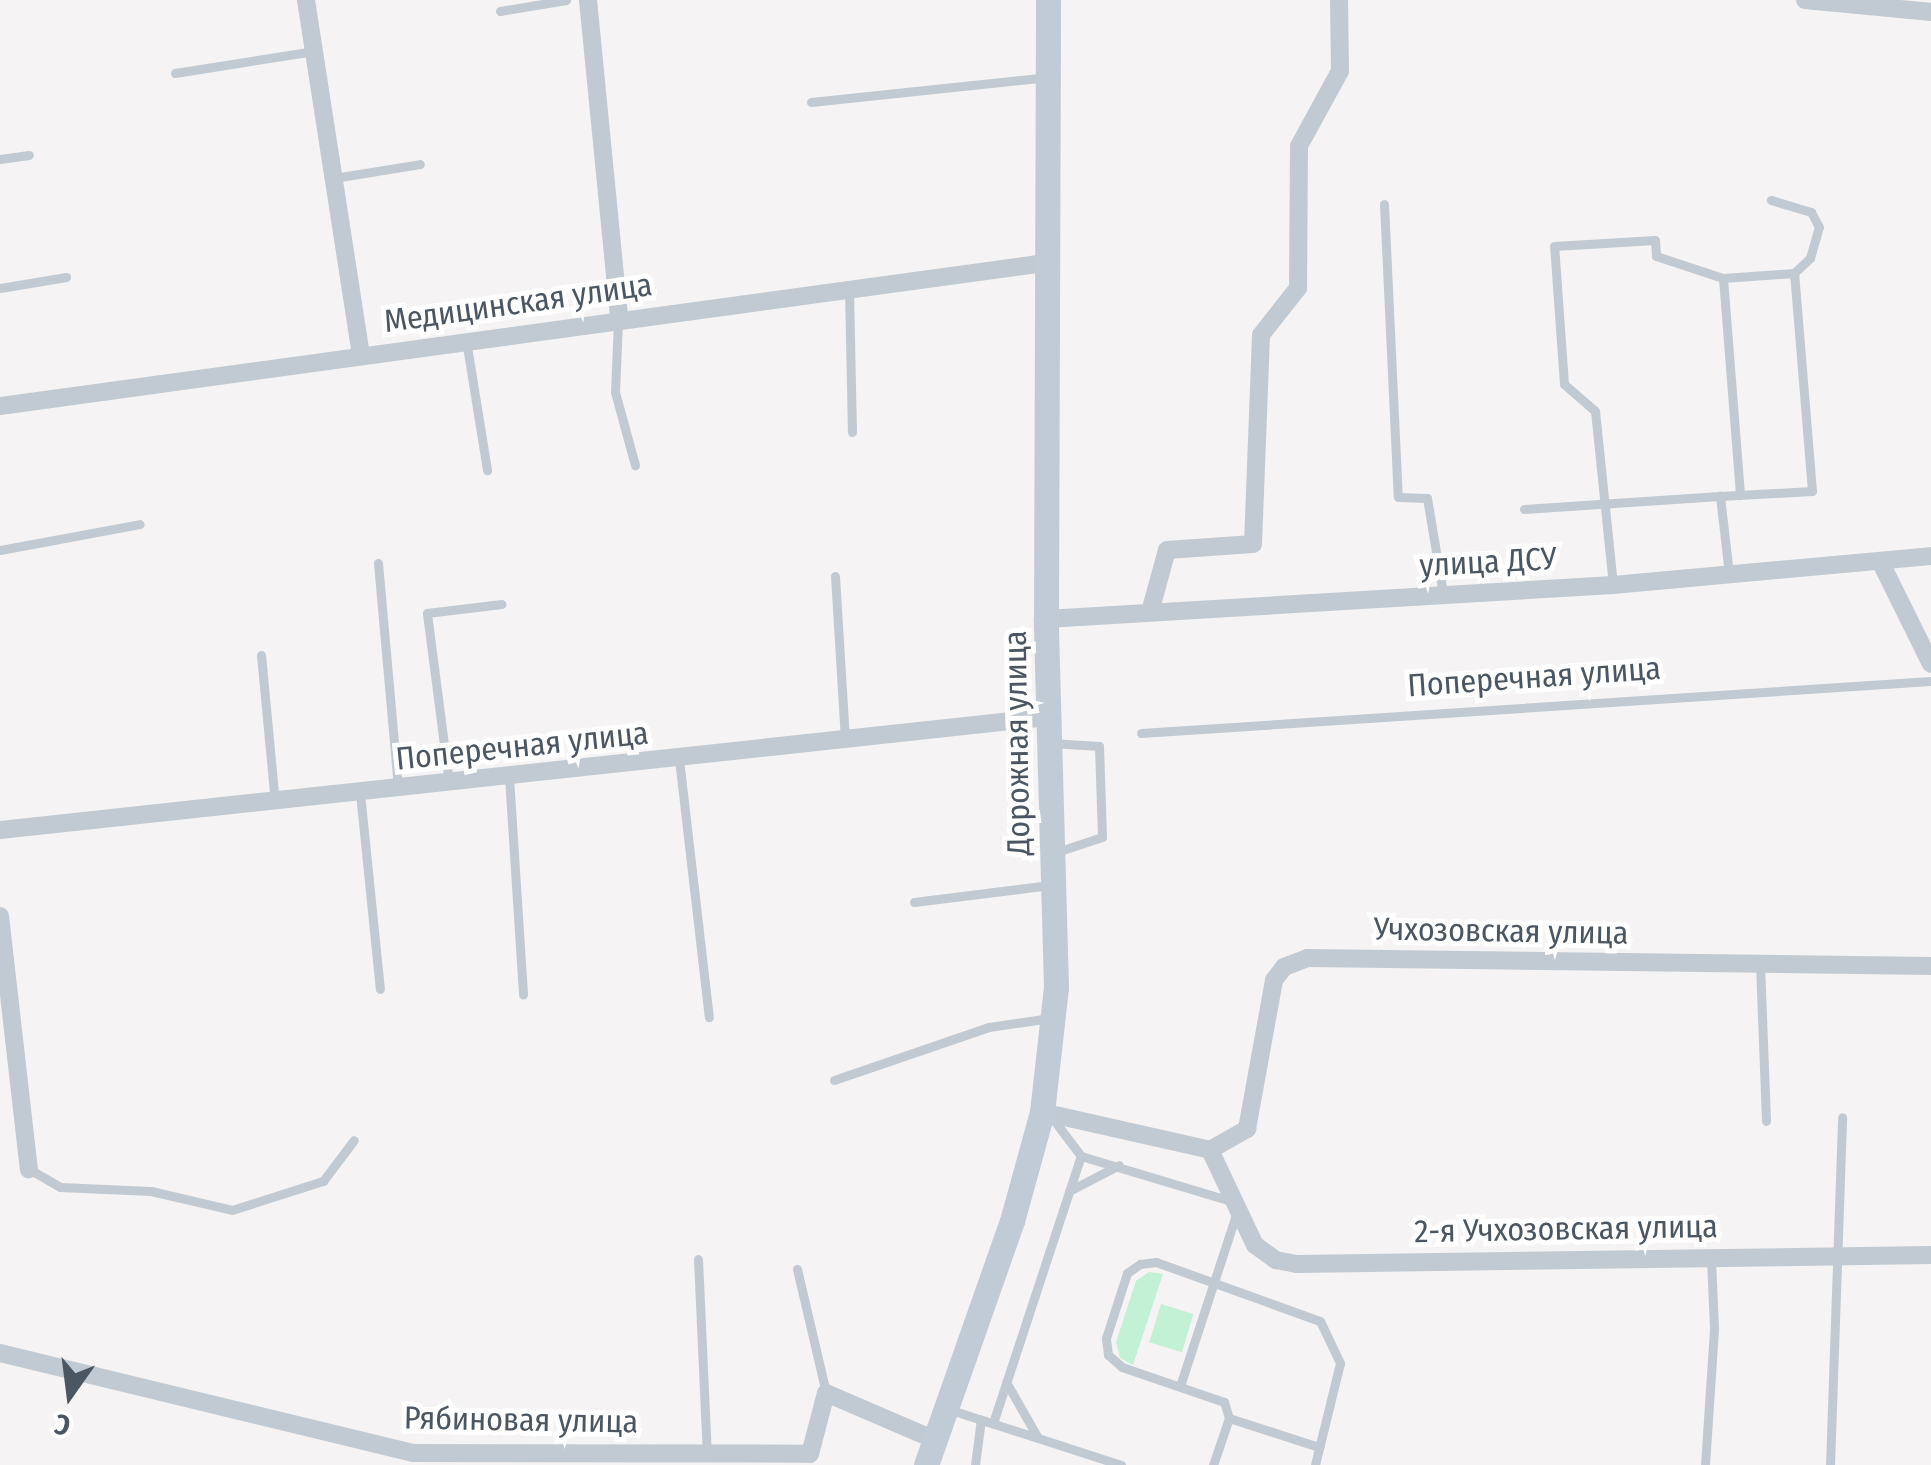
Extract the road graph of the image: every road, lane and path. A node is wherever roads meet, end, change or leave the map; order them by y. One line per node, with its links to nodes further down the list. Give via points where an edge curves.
1 (306, 0): 9 (street)
2 (566, 0): 7 (lane)
3 (588, 0): 25 (street)
4 (1048, 0): 11 (street, Дорожная улица)
5 (1339, 0): 46 (street, via 1340,71 1299,146 1298,288 1261,334 1253,544 1168,550)
6 (1805, 0): 8 (street)
7 (500, 11)
8 (1931, 12)
9 (314, 51): 10 (lane); 16 (street)
10 (175, 74)
11 (1048, 78): 12 (lane); 19 (street, Дорожная улица)
12 (812, 102)
13 (29, 155): 14 (lane)
14 (0, 159)
15 (420, 164): 16 (lane)
16 (334, 178): 27 (street)
17 (1771, 200): 20 (lane, via 1811,212 1819,227 1810,258)
18 (1384, 204): 44 (lane, via 1398,497 1427,498)
19 (1045, 263): 24 (street, Медицинская улица); 47 (street, Дорожная улица)
20 (1794, 272): 22 (lane); 32 (lane, via 1812,490)
21 (66, 277): 23 (lane)
22 (1724, 278): 32 (lane); 34 (lane, via 1656,256 1655,240 1554,246 1564,384 1596,410)
23 (0, 288)
24 (848, 288): 25 (street, Медицинская улица); 29 (lane)
25 (619, 318): 26 (street, Медицинская улица); 30 (lane, via 613,339 616,392)
26 (466, 340): 27 (street, Медицинская улица); 31 (lane)
27 (361, 355): 28 (street, Медицинская улица)
28 (0, 406)
29 (852, 432)
30 (635, 464)
31 (487, 470)
32 (1740, 495): 33 (lane)
33 (1720, 496): 34 (lane); 42 (lane)
34 (1604, 504): 35 (lane); 43 (lane)
35 (1524, 509)
36 (140, 524): 37 (lane)
37 (0, 550)
38 (1931, 556): 40 (street, улица ДСУ)
39 (378, 563): 57 (lane)
40 (1882, 566): 42 (street, улица ДСУ); 49 (street)
41 (836, 576): 53 (lane)
42 (1730, 577): 43 (street, улица ДСУ)
43 (1612, 586): 44 (street, улица ДСУ)
44 (1443, 594): 46 (street, улица ДСУ)
45 (501, 604): 56 (lane, via 428,614)
46 (1150, 612): 47 (street, улица ДСУ)
47 (1046, 619): 51 (street, Дорожная улица)
48 (262, 655): 59 (lane)
49 (1931, 664)
50 (1931, 681): 52 (lane, Поперечная улица)
51 (1049, 730): 53 (street, Поперечная улица); 61 (street, Дорожная улица); 61 (lane, via 1099,746 1102,837)
52 (1141, 733)
53 (845, 740): 54 (street, Поперечная улица)
54 (679, 759): 55 (street, Поперечная улица); 69 (lane)
55 (509, 777): 56 (street, Поперечная улица); 68 (lane)
56 (449, 784): 57 (street, Поперечная улица)
57 (398, 789): 58 (street, Поперечная улица)
58 (360, 793): 59 (street, Поперечная улица); 67 (lane)
59 (275, 802): 60 (street, Поперечная улица)
60 (0, 830)
61 (1052, 854): 62 (street, Дорожная улица)
62 (1053, 884): 63 (lane); 70 (street, Дорожная улица)
63 (914, 902)
64 (0, 916): 79 (street)
65 (1760, 964): 66 (street, Учхозовская улица); 74 (lane); 76 (street, Учхозовская улица, via 1307,958 1284,967 1274,980 1247,1129)
66 (1931, 966)
67 (380, 989)
68 (524, 995)
69 (709, 1017)
70 (1053, 1017): 71 (lane, via 989,1027); 72 (street, Дорожная улица)
71 (834, 1080)
72 (1046, 1113): 76 (street); 77 (lane); 92 (street, Дорожная улица)
73 (1842, 1117): 84 (lane)
74 (1766, 1121)
75 (354, 1140): 79 (lane, via 324,1181 232,1210 151,1191 60,1188)
76 (1210, 1150): 81 (street, 2-я Учхозовская улица)
77 (1081, 1156): 78 (lane); 80 (lane)
78 (1119, 1165): 80 (lane); 81 (lane)
79 (29, 1169)
80 (1068, 1191): 89 (lane)
81 (1236, 1206): 83 (street, 2-я Учхозовская улица, via 1264,1254 1297,1264); 87 (lane)
82 (1931, 1254): 84 (street, 2-я Учхозовская улица)
83 (1710, 1256): 84 (street, 2-я Учхозовская улица); 105 (lane, via 1714,1328)
84 (1840, 1256): 106 (lane)
85 (698, 1259): 99 (lane)
86 (797, 1268): 91 (lane)
87 (1214, 1281): 90 (lane); 90 (lane, via 1156,1262 1140,1264 1127,1274 1116,1306 1108,1355); 97 (lane, via 1306,1311 1329,1332 1340,1363)
88 (0, 1353): 100 (street, Рябиновая улица, via 414,1453)
89 (1006, 1382): 95 (lane); 96 (lane)
90 (1180, 1386): 93 (lane, via 1224,1402)
91 (826, 1393): 98 (street); 99 (street, Рябиновая улица, via 810,1454)
92 (946, 1408): 94 (lane); 98 (street, Дорожная улица)
93 (1228, 1418): 97 (lane); 103 (lane)
94 (981, 1420): 95 (lane); 101 (lane)
95 (993, 1423): 96 (lane)
96 (1038, 1438): 102 (lane)
97 (1320, 1448): 104 (lane)
98 (931, 1453)
99 (707, 1454): 100 (street, Рябиновая улица)
100 (655, 1459)
101 (975, 1465)
102 (1121, 1465)
103 (1213, 1465)
104 (1315, 1465)
105 (1705, 1465)
106 (1830, 1465)

